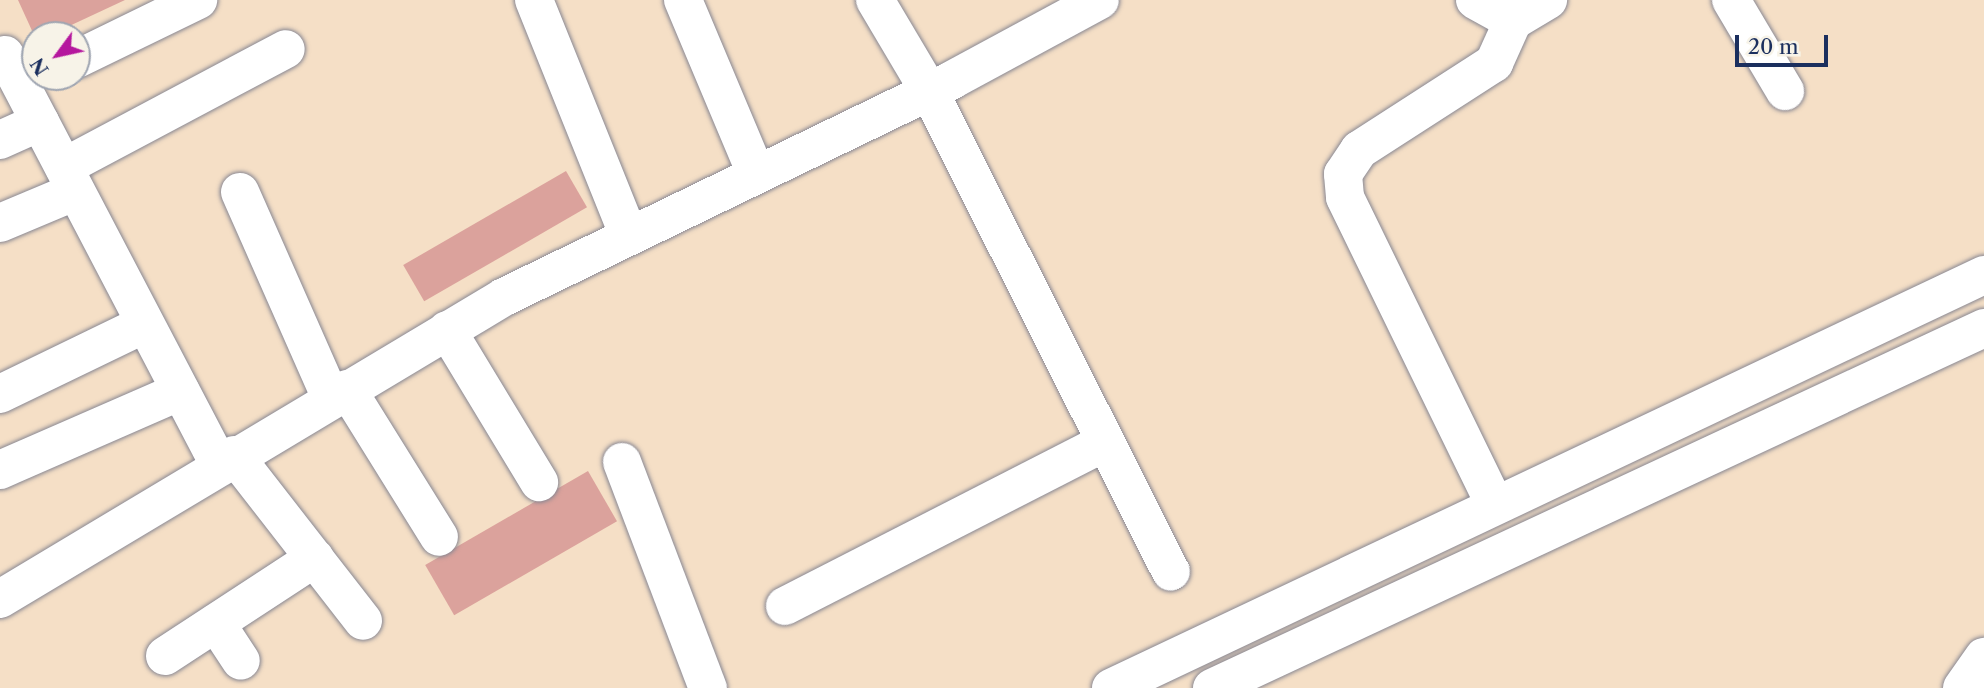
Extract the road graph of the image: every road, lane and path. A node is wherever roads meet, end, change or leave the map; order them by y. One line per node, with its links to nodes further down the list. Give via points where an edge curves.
1 (198, 0): 11 (street)
2 (534, 0): 21 (street)
3 (683, 0): 17 (street)
4 (875, 0): 13 (street)
5 (1475, 0): 9 (street)
6 (1548, 0): 9 (street)
7 (1731, 0): 14 (street)
8 (1078, 5): 13 (street)
9 (1513, 21): 34 (street, via 1493,63 1359,150 1343,174 1345,197)
10 (286, 49): 18 (street)
11 (91, 52)
12 (13, 64): 15 (street)
13 (929, 91): 17 (street); 29 (street)
14 (1785, 91)
15 (40, 122): 16 (street); 18 (street)
16 (0, 140)
17 (756, 174): 21 (street)
18 (70, 179): 20 (street); 23 (street)
19 (240, 192): 27 (street)
20 (0, 223)
21 (629, 236): 25 (street)
22 (1984, 275): 34 (street)
23 (145, 324): 26 (street); 28 (street)
24 (1984, 328): 48 (street)
25 (447, 330): 27 (street); 33 (street)
26 (181, 391): 30 (street); 32 (street)
27 (339, 393): 30 (street); 35 (street)
28 (0, 394)
29 (1105, 442): 37 (street); 39 (street)
30 (226, 459): 36 (street); 38 (street)
31 (622, 462): 46 (street)
32 (0, 470)
33 (539, 482)
34 (1494, 503): 47 (street)
35 (439, 537)
36 (315, 558): 40 (street); 41 (street)
37 (1171, 572)
38 (4, 588)
39 (785, 606)
40 (363, 621)
41 (216, 623): 42 (street); 44 (street)
42 (165, 656)
43 (1984, 657): 49 (street)
44 (241, 660)
45 (1984, 683): 49 (street)
46 (708, 688)
47 (1111, 688)
48 (1212, 688)
49 (1963, 688)

